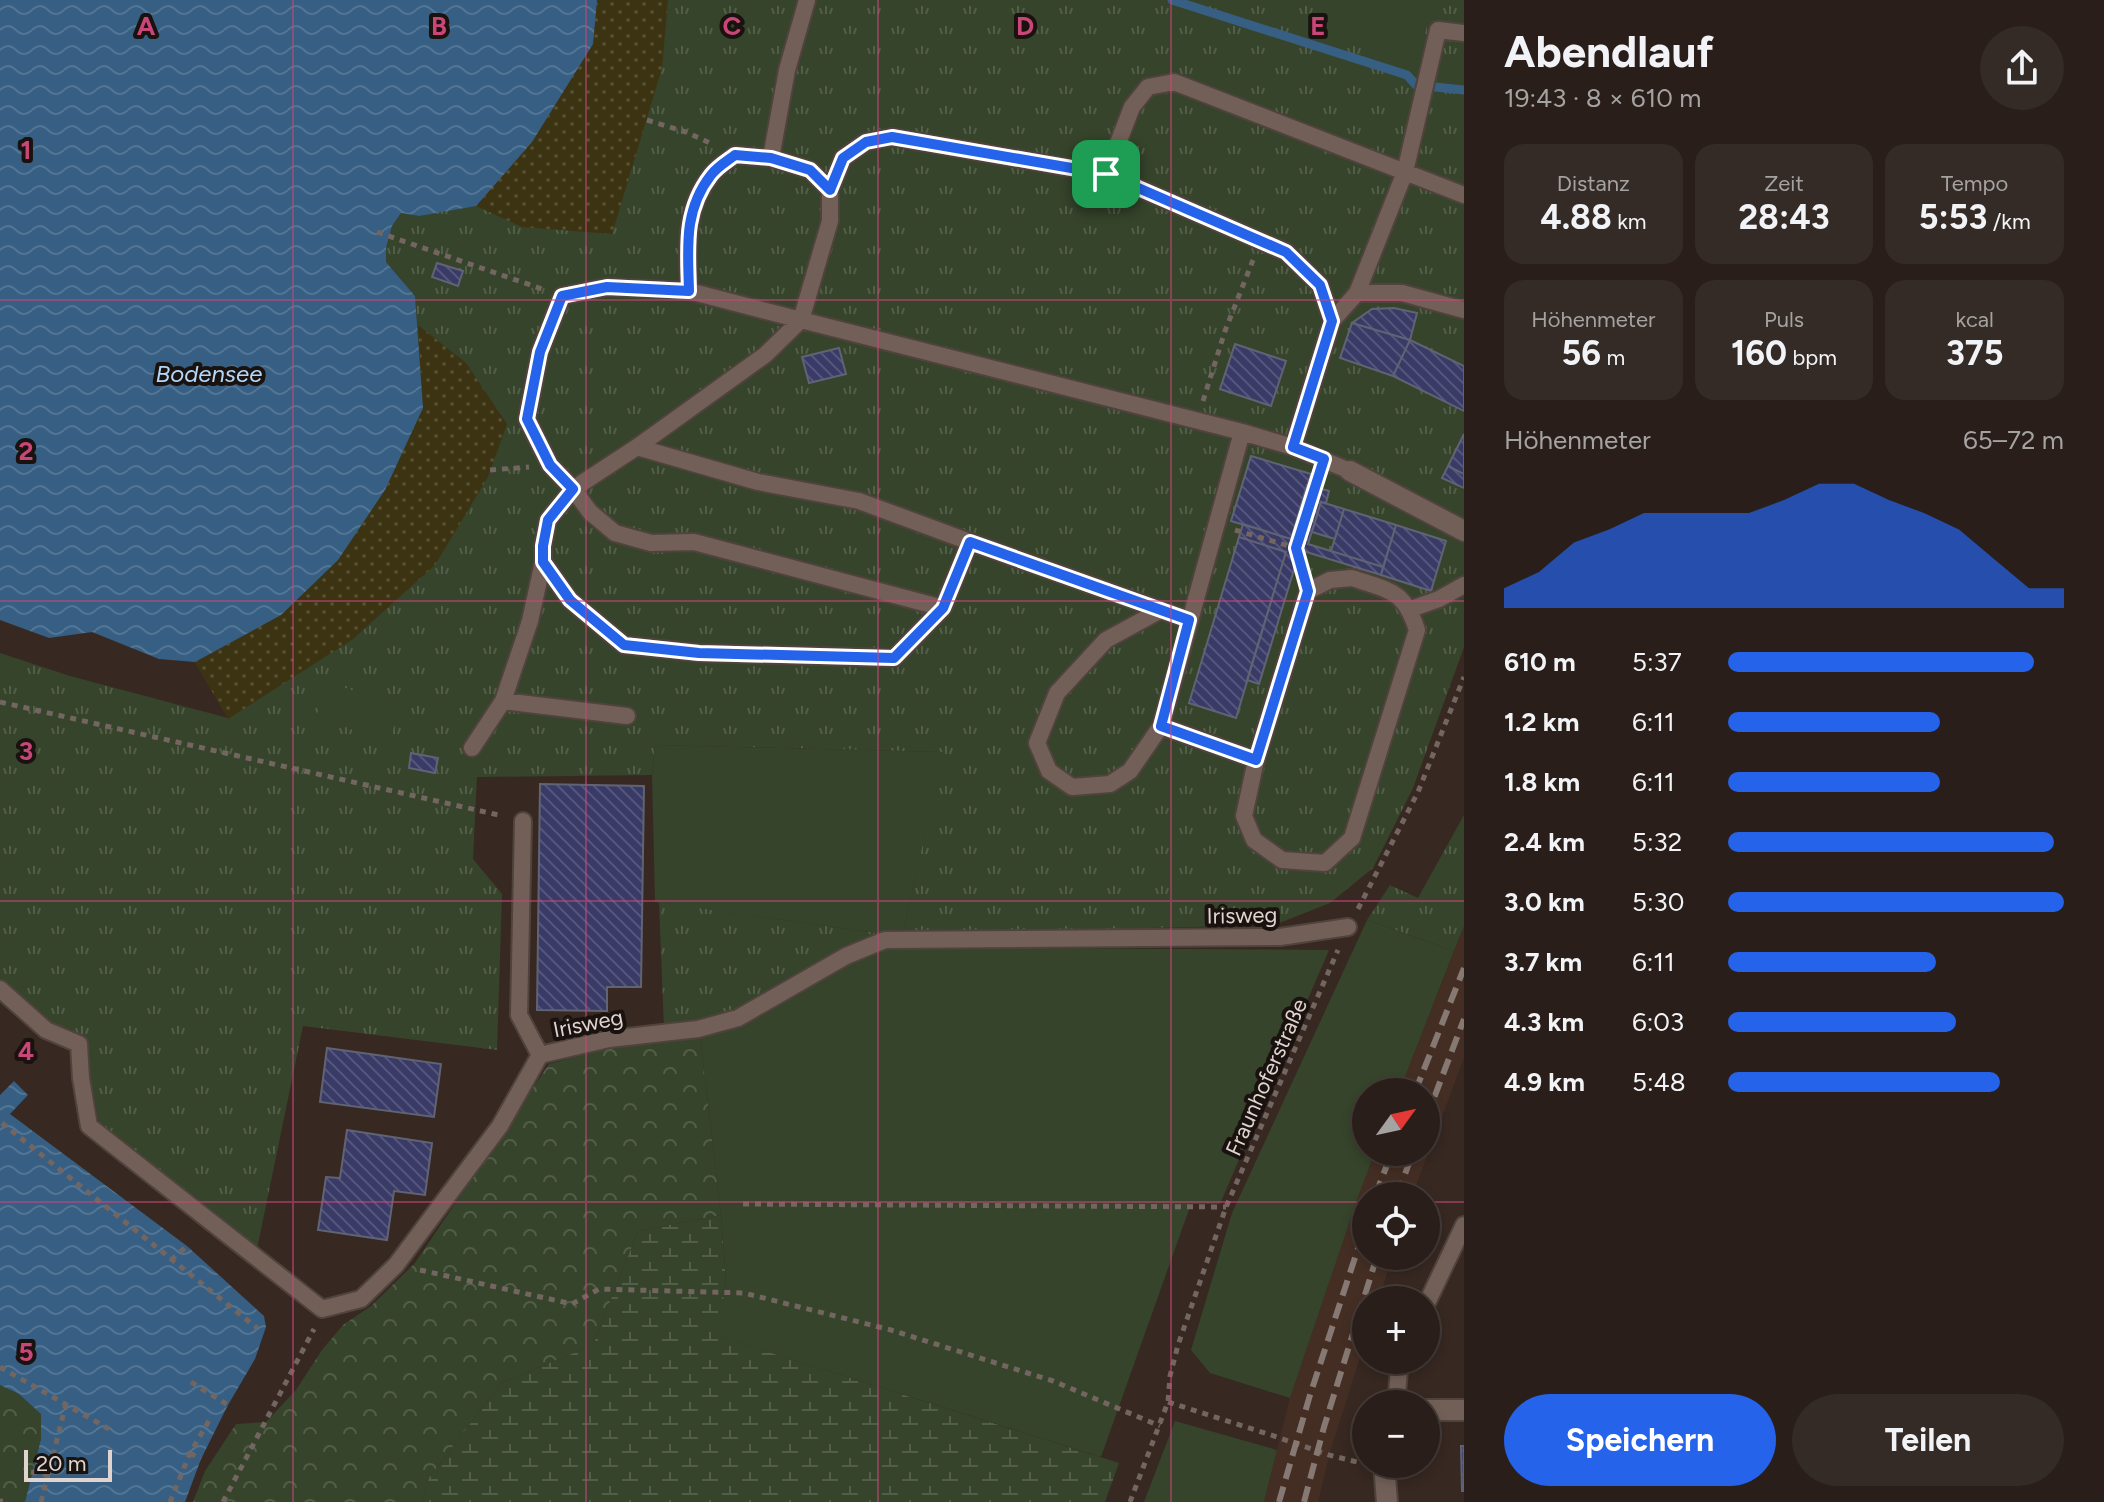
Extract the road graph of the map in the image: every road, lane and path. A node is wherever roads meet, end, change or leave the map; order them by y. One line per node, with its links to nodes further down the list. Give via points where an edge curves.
1 (807, 0): 5 (lane)
2 (1464, 33): 6 (lane, via 1438,30)
3 (647, 120): 4 (path)
4 (686, 132)
5 (771, 158): 8 (lane, via 810,170); 13 (lane, via 735,155 712,173 697,196 687,231)
6 (1405, 172): 7 (lane, via 1174,82 1148,87 1132,107); 9 (lane); 14 (lane)
7 (1106, 174): 8 (lane, via 892,137 866,142 843,158); 11 (lane)
8 (830, 190): 16 (lane, via 830,221)
9 (1464, 195)
10 (377, 232): 12 (path)
11 (1261, 241): 17 (lane, via 1286,252 1320,285); 18 (path)
12 (541, 289)
13 (689, 291): 16 (lane); 23 (lane, via 607,287 562,296 540,352 527,419)
14 (1357, 293): 15 (lane, via 1402,293); 17 (lane)
15 (1464, 310)
16 (801, 320): 18 (lane); 20 (lane, via 765,355)
17 (1332, 321): 21 (lane)
18 (1197, 420): 19 (lane)
19 (1242, 432): 21 (lane); 27 (lane)
20 (637, 447): 26 (lane); 29 (lane, via 758,482 859,501)
21 (1293, 447): 22 (lane)
22 (1324, 459): 25 (lane); 30 (path)
23 (550, 465): 24 (path); 26 (lane)
24 (490, 470)
25 (1350, 471): 28 (street)
26 (573, 489): 31 (lane, via 548,520); 34 (lane, via 615,533 651,543 694,542)
27 (1216, 524): 30 (path); 37 (lane)
28 (1464, 531)
29 (970, 542): 34 (lane); 36 (lane)
30 (1296, 548): 33 (path)
31 (543, 562): 34 (lane, via 570,600 624,645 684,652 894,658); 39 (lane)
32 (1464, 585): 35 (lane)
33 (1308, 591): 35 (lane, via 1330,580 1352,578 1394,592); 44 (lane)
34 (943, 608)
35 (1411, 609): 44 (lane, via 1417,630 1352,838 1325,863 1282,860 1254,840 1244,816)
36 (1161, 610): 37 (lane); 42 (lane, via 1106,640 1057,693 1037,743 1049,771 1072,787 1110,784 1130,771)
37 (1189, 620): 42 (lane)
38 (1464, 677): 46 (path, Fraunhoferstraße, via 1418,792)
39 (503, 701): 41 (lane); 43 (lane)
40 (0, 702): 45 (path)
41 (627, 716)
42 (1161, 726): 44 (lane)
43 (472, 748)
44 (1256, 760)
45 (523, 821): 48 (lane, via 519,1015)
46 (1348, 927): 48 (lane, Irisweg, via 1280,937 885,940 846,956 738,1018); 51 (path, Fraunhoferstraße)
47 (0, 989): 57 (lane, via 46,1030 79,1044 89,1126)
48 (540, 1055): 55 (lane, Irisweg, via 500,1126)
49 (2, 1123): 54 (path)
50 (743, 1204): 51 (path)
51 (1226, 1207): 61 (path, Fraunhoferstraße, via 1178,1345)
52 (1464, 1225): 56 (lane)
53 (187, 1246): 54 (path)
54 (171, 1260): 58 (path)
55 (396, 1265): 57 (lane, Irisweg, via 361,1299); 67 (path, via 572,1304 599,1289 744,1293 891,1330 1053,1381)
56 (1435, 1286)
57 (322, 1309): 77 (path)
58 (257, 1328)
59 (0, 1367): 62 (path)
60 (191, 1382): 63 (path)
61 (1168, 1402): 67 (path, Fraunhoferstraße); 71 (path)
62 (66, 1404): 68 (path); 73 (path)
63 (228, 1405)
64 (1440, 1410): 65 (street)
65 (1464, 1410)
66 (210, 1419): 69 (path)
67 (1160, 1426): 78 (path, Fraunhoferstraße)
68 (109, 1429)
69 (190, 1453): 70 (path); 76 (path)
70 (201, 1459)
71 (1352, 1460)
72 (31, 1472): 73 (path)
73 (48, 1475): 75 (path)
74 (1385, 1478): 79 (street)
75 (41, 1502)
76 (170, 1502)
77 (223, 1502)
78 (1130, 1502)
79 (1387, 1502)

